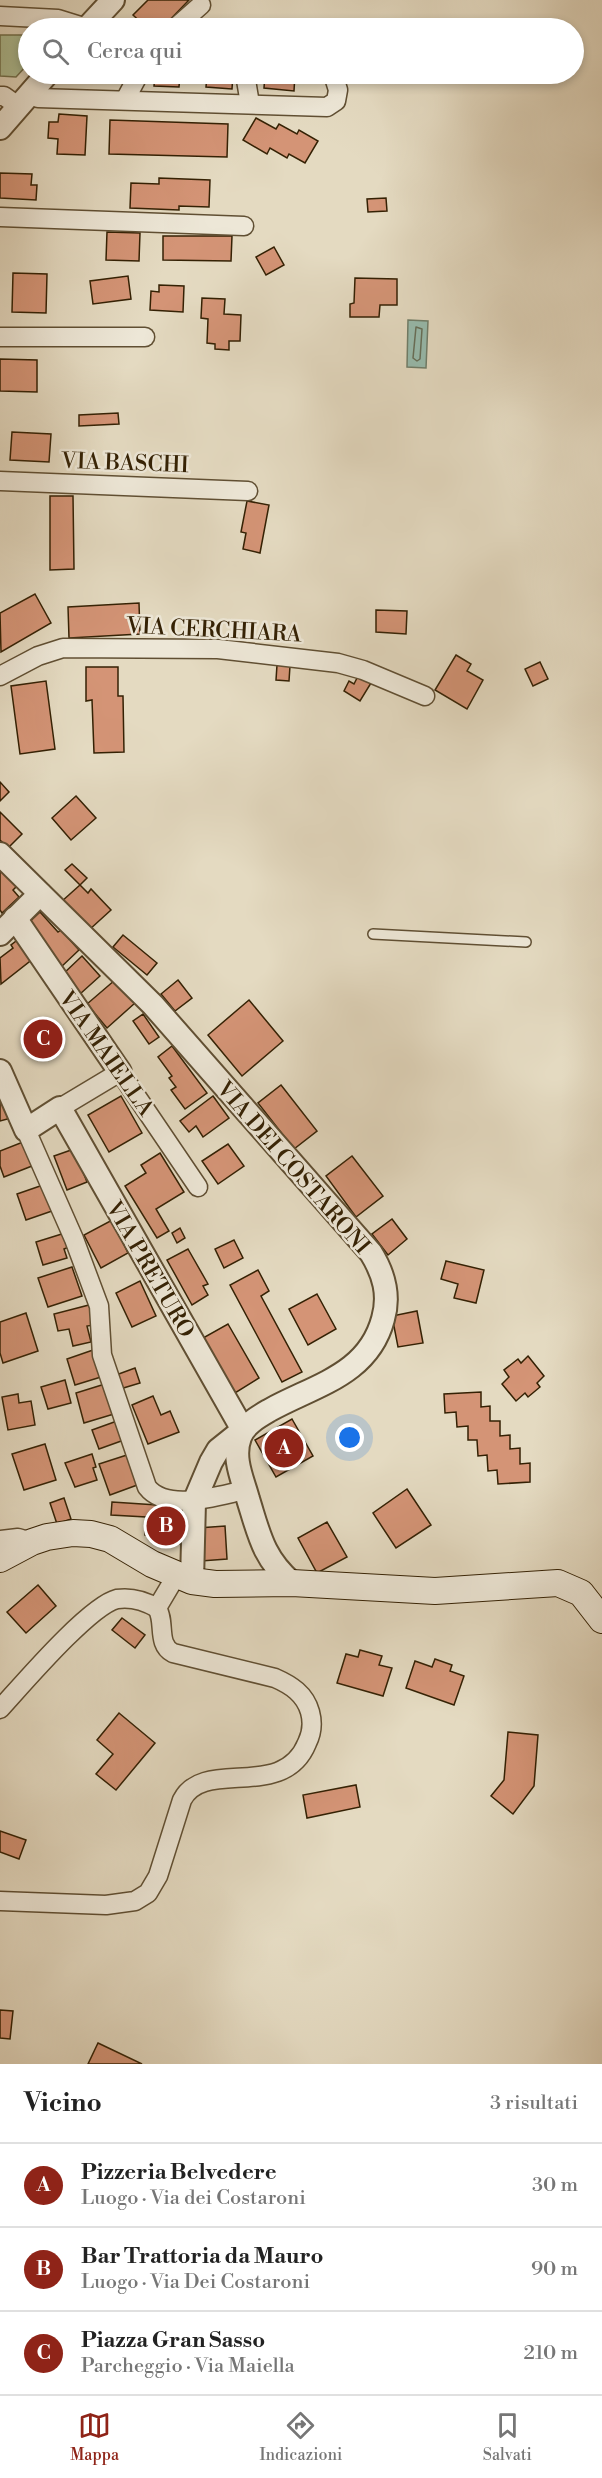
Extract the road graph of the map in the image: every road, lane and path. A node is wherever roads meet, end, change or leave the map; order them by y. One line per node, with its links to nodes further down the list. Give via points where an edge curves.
1 (113, 0): 5 (street)
2 (201, 5): 6 (street)
3 (0, 16): 4 (street)
4 (32, 18)
5 (96, 18)
6 (186, 18)
7 (34, 84): 11 (street)
8 (134, 84): 12 (street)
9 (247, 84): 13 (street)
10 (336, 84): 13 (street, via 339,94 330,107)
11 (16, 98): 12 (street); 14 (street)
12 (125, 100): 13 (street)
13 (250, 104)
14 (0, 128)
15 (0, 217): 16 (street)
16 (244, 226)
17 (0, 337): 18 (street)
18 (145, 337)
19 (0, 481): 20 (street, VIA BASCHI)
20 (248, 491)
21 (0, 676): 22 (street, VIA CERCHIARA, via 45,652 63,648 218,649 338,663)
22 (425, 696)
23 (0, 854): 24 (street, VIA DEI COSTARONI)
24 (40, 894): 25 (street); 33 (street, VIA DEI COSTARONI, via 159,1012 380,1268 385,1284 384,1316 365,1355 344,1372 262,1415)
25 (7, 926): 29 (street, VIA MAIELLA)
26 (373, 934): 27 (lane)
27 (526, 942)
28 (0, 1071): 31 (street)
29 (120, 1072): 30 (street); 32 (street, VIA MAIELLA)
30 (60, 1108): 31 (street); 33 (street, VIA PRETURO)
31 (26, 1130): 35 (street, via 99,1306 102,1355 146,1485 156,1495)
32 (198, 1187)
33 (243, 1430): 34 (street, via 237,1456); 35 (street, via 218,1450)
34 (245, 1490): 35 (street); 40 (street, via 262,1545 273,1564)
35 (194, 1502): 39 (street)
36 (0, 1539): 37 (street)
37 (32, 1542): 38 (main road); 39 (main road, via 73,1533 91,1534 110,1539)
38 (0, 1559)
39 (184, 1579): 40 (main road, via 215,1584); 41 (street)
40 (292, 1583): 42 (main road, via 435,1591 558,1583 580,1593)
41 (157, 1608): 43 (street, via 127,1598 101,1607 46,1658); 44 (street, via 168,1650 275,1678 297,1691 306,1700 312,1719 305,1749 286,1770 208,1782 190,1789 182,1800 155,1883 135,1901 106,1905)
42 (602, 1620)
43 (0, 1709)
44 (0, 1901)

